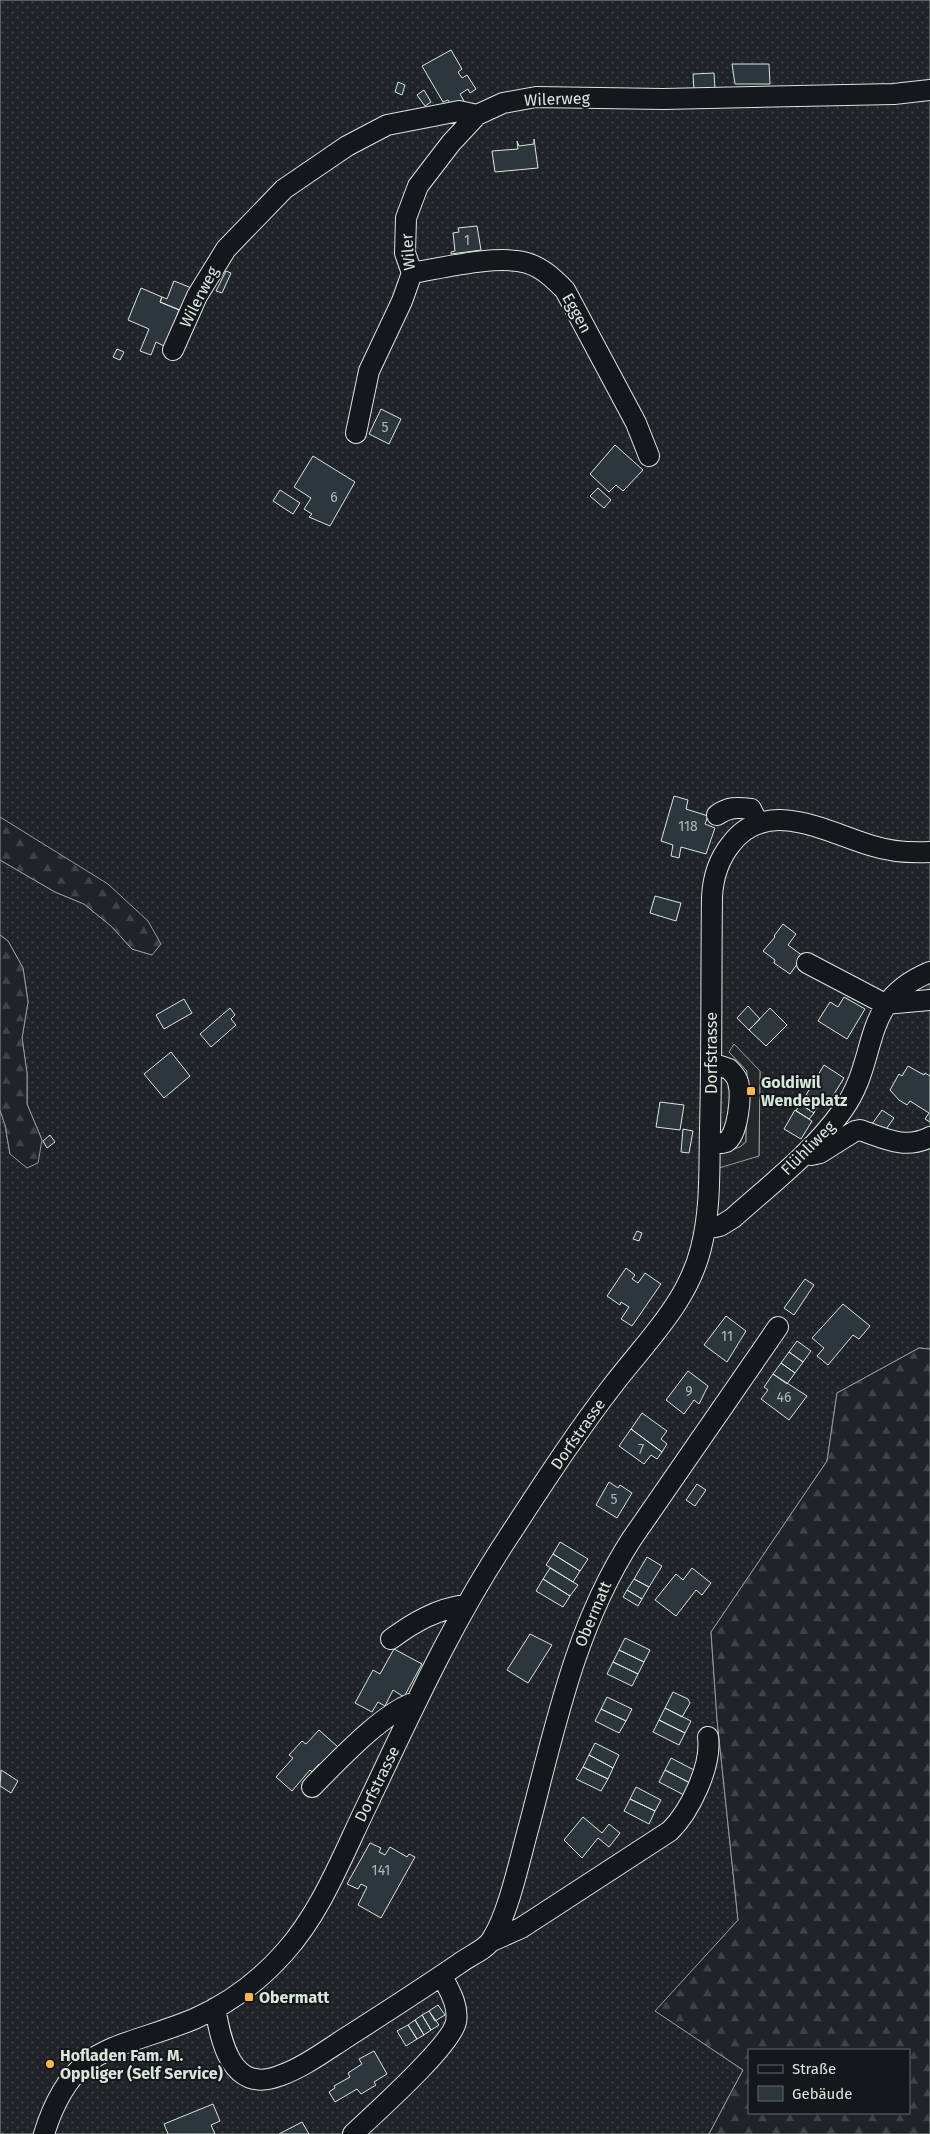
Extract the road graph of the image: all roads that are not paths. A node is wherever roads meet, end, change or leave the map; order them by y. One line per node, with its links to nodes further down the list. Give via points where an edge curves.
1 (930, 90): 2 (street, Wilerweg, via 894,94 663,99 536,96 502,103)
2 (477, 115): 3 (street, Wiler, via 418,186 406,218 405,253); 4 (street, Wilerweg, via 459,111 387,125 347,146 284,189 226,249 211,270)
3 (412, 273): 5 (street, Wiler, via 369,371); 6 (street, Eggen, via 491,260 526,263 550,274 565,290 636,423)
4 (173, 350)
5 (356, 433)
6 (649, 456)
7 (717, 815): 8 (street, via 735,807 751,809)
8 (758, 823): 9 (street, Dorfstrasse, via 778,820 803,822 873,846 895,851); 14 (street, Dorfstrasse, via 739,834 728,847 713,883)
9 (930, 852)
10 (807, 963): 13 (street)
11 (930, 972): 13 (street, Flühliweg, via 905,984)
12 (930, 1000): 13 (street)
13 (885, 1004): 17 (street, Flühliweg, via 850,1099)
14 (711, 1063): 16 (street, Dorfstrasse); 16 (street, via 729,1069 739,1084 738,1113 732,1135 720,1144)
15 (930, 1137): 17 (street, via 910,1144 855,1130 820,1153 813,1156)
16 (710, 1143): 18 (street, Dorfstrasse)
17 (805, 1154): 18 (street, Flühliweg, via 733,1218 720,1226)
18 (705, 1229): 20 (street, Dorfstrasse, via 696,1267 677,1303 581,1429 505,1540)
19 (778, 1327): 25 (street, Obermatt, via 616,1564 596,1605 573,1661 513,1885)
20 (465, 1606): 21 (street, via 445,1608 406,1627); 22 (street, Dorfstrasse)
21 (391, 1639)
22 (416, 1702): 24 (street, via 404,1706 383,1722); 27 (street, Dorfstrasse, via 306,1924 265,1972)
23 (708, 1737): 25 (street, via 708,1762 682,1817 670,1832 520,1928)
24 (312, 1787)
25 (492, 1941): 26 (street)
26 (442, 1976): 27 (street, via 324,2052 274,2078 251,2077 231,2062 222,2043); 29 (street, via 455,2003 453,2031)
27 (215, 2008): 28 (street, Dorfstrasse, via 197,2018 105,2050 73,2075 56,2103)
28 (44, 2134)
29 (353, 2134)

